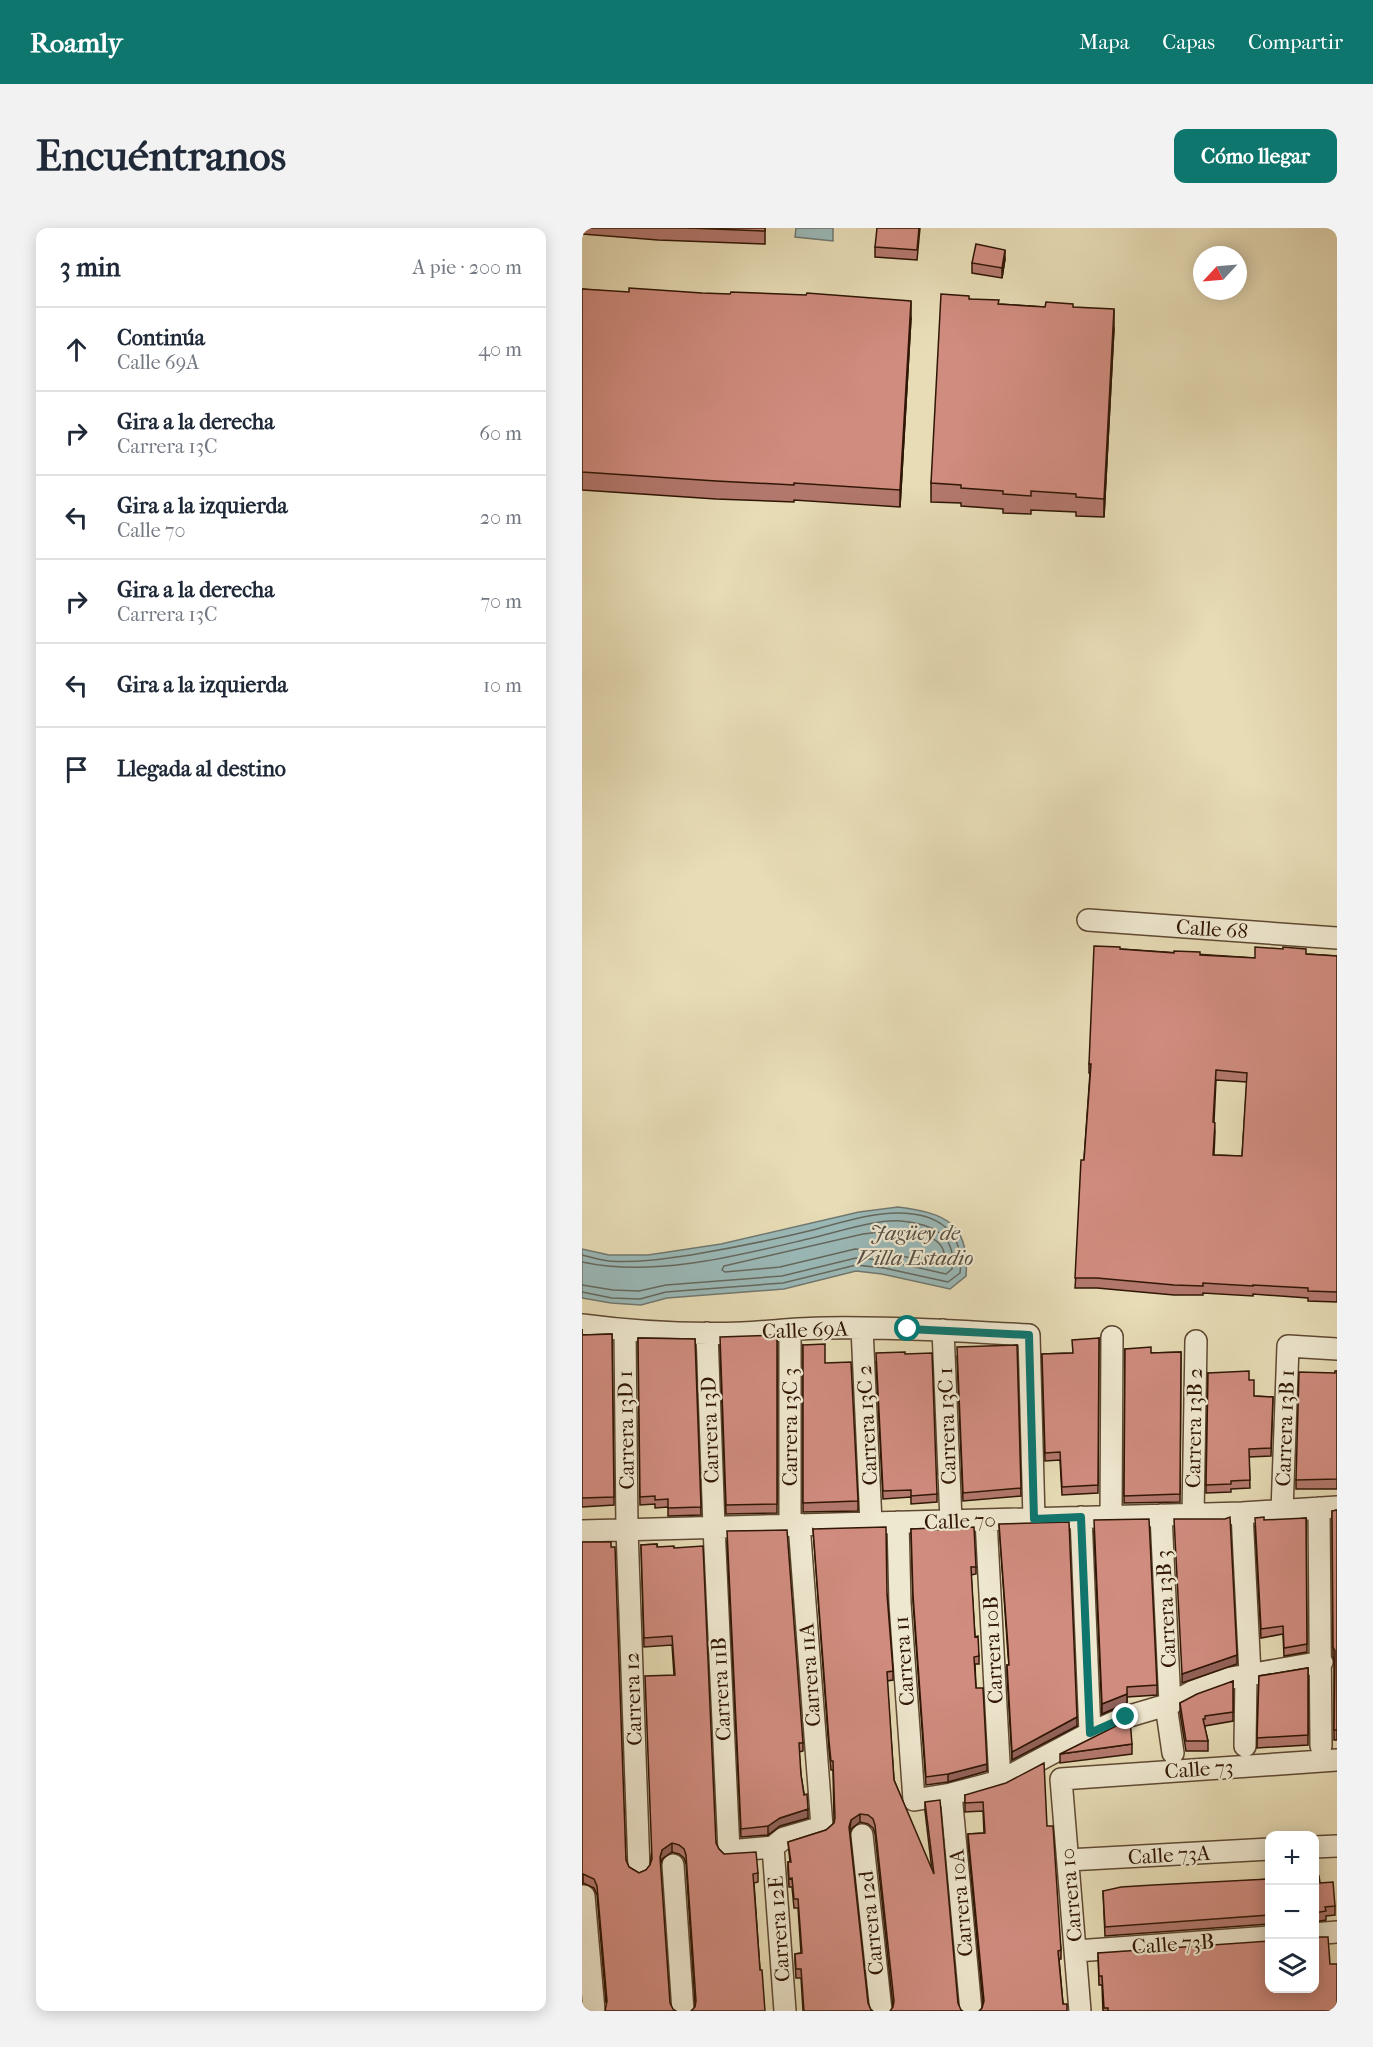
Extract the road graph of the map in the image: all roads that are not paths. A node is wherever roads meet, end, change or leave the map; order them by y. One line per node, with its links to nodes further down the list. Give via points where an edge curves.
1 (1088, 920): 2 (street, Calle 68)
2 (1337, 938)
3 (582, 1325): 7 (street, Calle 69A)
4 (862, 1328): 5 (street, Calle 69A); 6 (street, Calle 69A); 23 (street, Carrera 13C 2)
5 (790, 1330): 8 (street, Calle 69A); 24 (street, Carrera 13C 3)
6 (943, 1330): 19 (street, Calle 69A, via 1029,1335); 21 (street, Carrera 13C 1)
7 (625, 1331): 8 (street, Calle 69A); 26 (street, Carrera 13D 1)
8 (707, 1333): 25 (street, Carrera 13D)
9 (1112, 1337): 18 (street)
10 (1196, 1341): 16 (street, Carrera 13B 2)
11 (1337, 1349): 13 (street, Carrera 13B 1, via 1288,1346)
12 (1328, 1508): 13 (street, Calle 70); 28 (street, Carrera 13B 1)
13 (1282, 1511): 14 (street, Calle 70)
14 (1242, 1513): 16 (street, Calle 70); 29 (street)
15 (1161, 1515): 16 (street, Calle 70); 18 (street, Calle 70); 30 (street, Carrera 13B 3)
16 (1192, 1515)
17 (1081, 1517): 18 (street, Calle 70); 19 (street, Calle 70); 31 (street)
18 (1112, 1517)
19 (1034, 1519): 20 (street, Calle 70)
20 (986, 1520): 21 (street, Calle 70); 36 (street, Carrera 10B)
21 (951, 1521): 22 (street, Calle 70)
22 (898, 1522): 23 (street, Calle 70); 37 (street, Carrera 11, via 914,1800)
23 (872, 1523): 24 (street, Calle 70)
24 (795, 1524): 25 (street, Calle 70); 40 (street, Carrera 11A, via 822,1827 784,1838)
25 (714, 1527): 26 (street, Calle 70); 40 (street, Carrera 11B, via 729,1851)
26 (627, 1530): 27 (street, Calle 70); 45 (street, Carrera 12)
27 (582, 1531)
28 (1322, 1662): 29 (street); 34 (street, Carrera 13B 1)
29 (1248, 1675): 30 (street, via 1192,1692); 32 (street)
30 (1168, 1704): 31 (street); 33 (street, Carrera 13B 3)
31 (1090, 1733): 36 (street)
32 (1245, 1746)
33 (1173, 1753)
34 (1329, 1753): 35 (street, Calle 73)
35 (1061, 1779): 43 (street, Carrera 10)
36 (1000, 1781): 37 (street)
37 (951, 1794): 55 (street, Carrera 10A)
38 (862, 1836): 54 (street, Carrera 12d)
39 (1337, 1846): 41 (street)
40 (773, 1847): 53 (street, Carrera 12E)
41 (1319, 1847)
42 (1265, 1849): 43 (street, Calle 73A)
43 (1068, 1860): 50 (street, Carrera 10)
44 (673, 1865): 52 (street)
45 (639, 1869)
46 (584, 1896): 51 (street)
47 (1337, 1932): 48 (street)
48 (1319, 1934)
49 (1265, 1937): 50 (street, Calle 73B)
50 (1076, 1951): 56 (street, Carrera 10)
51 (594, 2011)
52 (683, 2011)
53 (785, 2011)
54 (880, 2011)
55 (971, 2011)
56 (1080, 2011)

